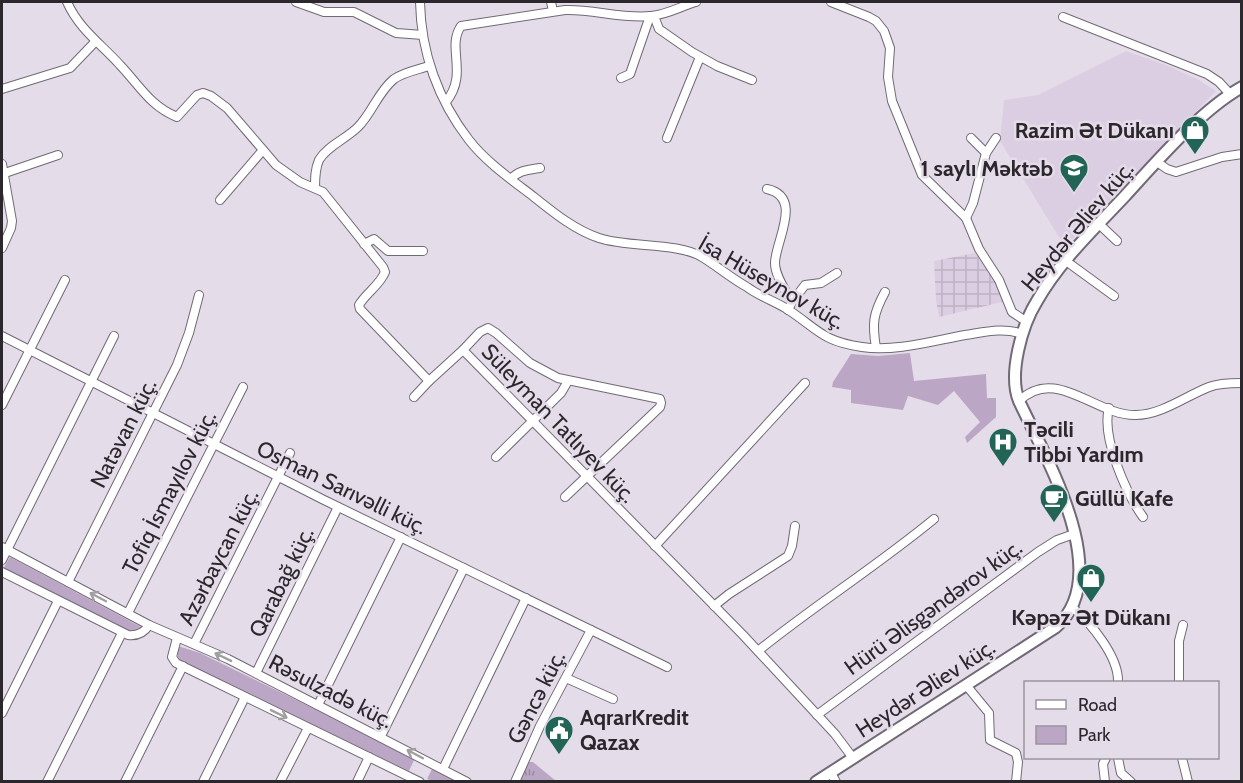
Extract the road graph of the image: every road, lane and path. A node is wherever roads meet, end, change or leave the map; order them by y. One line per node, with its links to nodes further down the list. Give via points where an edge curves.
1 (68, 2): 11 (street)
2 (296, 2): 10 (street, via 324,12 354,12 396,33)
3 (420, 2): 10 (street, İsa Hüseynov küç.)
4 (551, 2): 7 (street)
5 (696, 2): 8 (street)
6 (831, 2): 35 (street, via 869,17 884,31 890,48 888,77 892,101 922,175)
7 (553, 11): 8 (street, via 582,9); 19 (street, via 462,26 456,39 458,74 453,94)
8 (652, 16): 12 (street, via 659,29); 14 (street, via 630,74)
9 (1063, 17): 18 (street, via 1207,74)
10 (423, 35): 13 (street, İsa Hüseynov küç.)
11 (95, 42): 17 (street, via 70,68); 23 (street, via 163,111 177,117 197,95 211,96 227,108)
12 (700, 57): 15 (street); 20 (street)
13 (429, 66): 19 (street, İsa Hüseynov küç.); 32 (street, via 405,73 387,86 360,125 320,159)
14 (621, 78)
15 (752, 80)
16 (1242, 87): 18 (main road, Heydər Əliev küç.)
17 (2, 89)
18 (1230, 94): 27 (main road, Heydər Əliev küç.)
19 (446, 102): 31 (street, İsa Hüseynov küç., via 470,141)
20 (667, 138)
21 (971, 138): 24 (street)
22 (996, 138): 24 (street)
23 (263, 150): 32 (street, via 287,174); 34 (street)
24 (986, 153): 35 (street)
25 (58, 154): 30 (street)
26 (1242, 154): 27 (street, via 1176,172)
27 (1157, 162): 36 (main road, Heydər Əliev küç.)
28 (2, 164): 30 (street)
29 (540, 168): 31 (street, via 516,173)
30 (2, 174): 39 (street, via 12,221)
31 (511, 179): 48 (street, İsa Hüseynov küç., via 588,233 612,241 693,252)
32 (315, 188): 38 (street, via 323,192)
33 (767, 189): 47 (street, via 779,195 786,213 775,265)
34 (220, 200)
35 (966, 218): 49 (street, via 1012,312)
36 (1098, 224): 37 (street); 41 (main road, Heydər Əliev küç.)
37 (1117, 241)
38 (364, 244): 40 (street, via 374,239 388,251); 57 (street, via 385,273 362,300 360,309)
39 (2, 248)
40 (423, 251)
41 (1066, 261): 46 (street); 49 (main road, Heydər Əliev küç.)
42 (837, 273): 47 (street, via 820,283 805,285)
43 (65, 280): 54 (street)
44 (885, 292): 53 (street, via 873,318)
45 (199, 295): 66 (street, Natəvan küç., via 182,352)
46 (1114, 296)
47 (792, 302): 48 (street)
48 (788, 310): 53 (street, İsa Hüseynov küç., via 828,339)
49 (1027, 322): 50 (main road, Heydər Əliev küç.)
50 (1023, 334): 53 (street, İsa Hüseynov küç., via 1002,329); 63 (main road, Heydər Əliev küç., via 1014,381)
51 (2, 336): 54 (street, Osman Sarıvəlli küç.)
52 (114, 336): 56 (street)
53 (876, 348)
54 (28, 350): 56 (street, Osman Sarıvəlli küç.); 64 (street)
55 (463, 350): 57 (street, Süleyman Tatlıyev küç.); 58 (street, via 488,328 530,363); 67 (street, Süleyman Tatlıyev küç.)
56 (91, 381): 66 (street, Osman Sarıvəlli küç.); 81 (street)
57 (429, 381): 62 (street, Süleyman Tatlıyev küç.)
58 (568, 381): 67 (street); 72 (street, via 657,397 662,403)
59 (805, 383): 80 (street)
60 (1242, 383): 65 (street, via 1211,386 1149,413 1127,415)
61 (243, 387): 68 (street, Tofiq İsmayılov küç.)
62 (414, 397)
63 (1019, 401): 65 (street, via 1043,388 1070,393); 78 (main road, Heydər Əliev küç., via 1057,482)
64 (2, 405)
65 (1109, 408): 75 (street, via 1107,420 1113,452 1129,494)
66 (154, 413): 68 (street, Osman Sarıvəlli küç.); 85 (street, Natəvan küç.)
67 (532, 421): 70 (street); 72 (street, Süleyman Tatlıyev küç.)
68 (214, 444): 71 (street, Osman Sarıvəlli küç.); 90 (street, Tofiq İsmayılov küç.)
69 (290, 453): 71 (street, Azərbaycan küç.)
70 (496, 457)
71 (278, 476): 74 (street, Osman Sarıvəlli küç.); 96 (street, Azərbaycan küç.)
72 (587, 476): 73 (street); 80 (street, Süleyman Tatlıyev küç.)
73 (565, 497)
74 (338, 507): 79 (street, Osman Sarıvəlli küç.); 100 (street, Qarabağ küç.)
75 (1143, 517)
76 (934, 519): 97 (street)
77 (795, 526): 88 (street, via 788,556)
78 (1074, 534): 89 (main road, Heydər Əliev küç., via 1080,578); 109 (street, Hürü Əlisgəndərov küç., via 1038,552)
79 (401, 537): 83 (street, Osman Sarıvəlli küç.); 107 (street)
80 (655, 546): 88 (street, Süleyman Tatlıyev küç.)
81 (4, 549): 82 (street); 85 (street)
82 (2, 560)
83 (464, 568): 86 (street, Osman Sarıvəlli küç.); 111 (street)
84 (2, 572): 87 (street)
85 (68, 582): 90 (street, one-way to 85)
86 (526, 598): 93 (street, Osman Sarıvəlli küç.); 117 (street)
87 (58, 601): 94 (street); 108 (street)
88 (714, 606): 97 (street, Süleyman Tatlıyev küç.)
89 (1072, 607): 102 (street, via 1112,657); 104 (main road, Heydər Əliev küç., via 1056,627)
90 (128, 613): 91 (street)
91 (149, 625): 94 (street, via 146,631 134,636); 95 (street, Rəsulzadə küç.)
92 (1184, 625): 103 (street, via 1179,641)
93 (591, 630): 99 (street, Osman Sarıvəlli küç.); 101 (street, Gəncə küç.)
94 (122, 633): 119 (street)
95 (177, 638): 96 (street, Rəsulzadə küç.); 98 (street, via 172,657)
96 (194, 644): 100 (street, Rəsulzadə küç., one-way to 96)
97 (758, 651): 109 (street, Süleyman Tatlıyev küç.)
98 (183, 666): 105 (street); 120 (street)
99 (667, 667)
100 (256, 673): 107 (street, Rəsulzadə küç.)
101 (566, 678): 106 (street); 126 (street, Gəncə küç.)
102 (1118, 681)
103 (1179, 681)
104 (966, 685): 113 (main road, Heydər Əliev küç.); 128 (street, via 989,713 990,740 1016,753)
105 (245, 697): 110 (street, one-way to 110); 121 (street)
106 (613, 699)
107 (318, 705): 111 (street, Rəsulzadə küç.)
108 (2, 713)
109 (817, 715): 113 (street, Süleyman Tatlıyev küç.)
110 (308, 728): 112 (street); 122 (street)
111 (381, 736): 117 (street, Rəsulzadə küç., one-way to 111)
112 (369, 757): 123 (street); 124 (street)
113 (853, 758): 118 (main road, Heydər Əliev küç.)
114 (1106, 759): 129 (street)
115 (1118, 759): 130 (street, via 1121,773)
116 (1182, 759): 131 (street)
117 (443, 769): 125 (street, Rəsulzadə küç.)
118 (833, 777): 127 (main road, Heydər Əliev küç.)
119 (47, 782)
120 (125, 782)
121 (203, 782)
122 (280, 782)
123 (357, 782)
124 (420, 782)
125 (467, 782)
126 (515, 782)
127 (816, 782)
128 (1016, 782)
129 (1104, 782)
130 (1131, 782)
131 (1188, 782)

